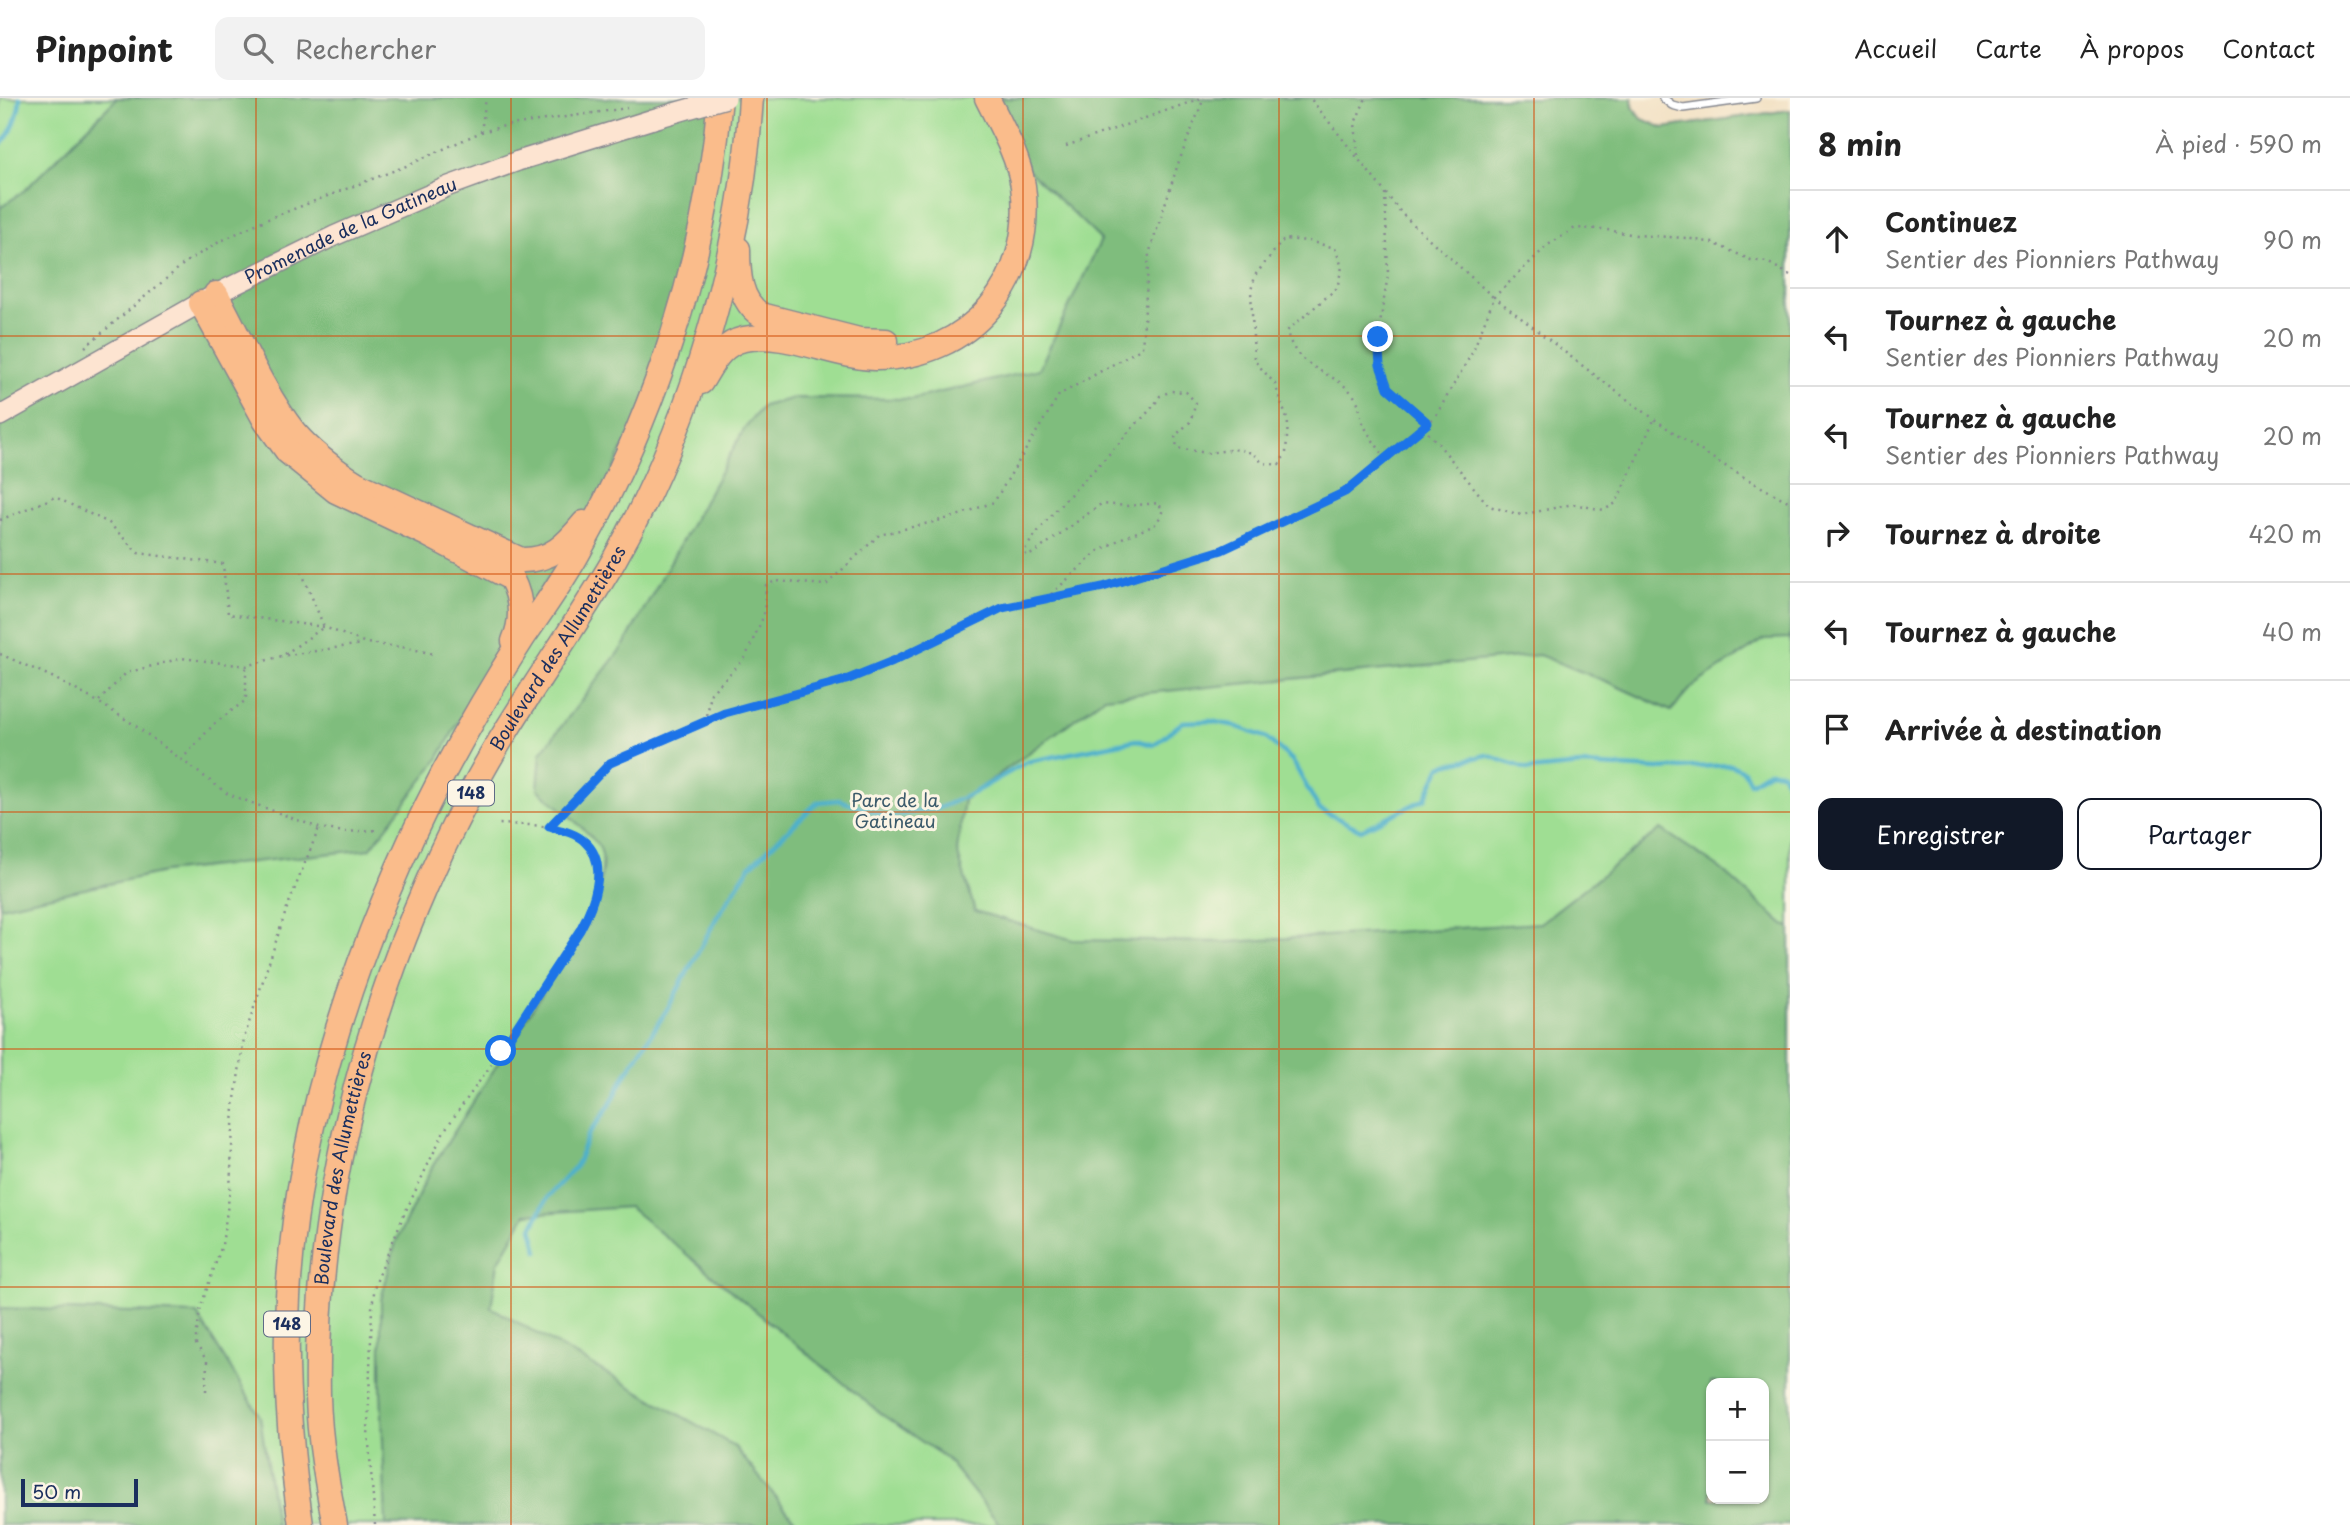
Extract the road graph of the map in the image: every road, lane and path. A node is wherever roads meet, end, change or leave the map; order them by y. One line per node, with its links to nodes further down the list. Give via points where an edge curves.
1 (486, 98): 13 (path)
2 (720, 98): 27 (highway, Boulevard des Allumettières / 148, via 692,268 650,400)
3 (726, 98): 19 (street, Promenade de la Gatineau, bridge, via 518,161 422,197)
4 (751, 98): 17 (highway, Boulevard des Allumettières / 148)
5 (971, 98): 17 (highway, via 1003,173 1009,200 1005,246 979,297 928,332 871,341 772,319 752,310 739,275)
6 (987, 98): 22 (highway, via 1017,164 1024,218 1010,276 989,310 949,341 904,356 861,357 769,337 745,339 715,359)
7 (1203, 98): 14 (path); 40 (path, via 1149,254 1142,348 1059,395 994,502 880,535 826,585 766,584 764,615 745,658 711,693)
8 (1310, 98): 15 (path)
9 (1366, 98): 15 (path, via 1355,123)
10 (1663, 98): 11 (lane, via 1683,108)
11 (1756, 98)
12 (631, 107): 13 (path)
13 (481, 131): 20 (path, via 219,242 186,262)
14 (1066, 146)
15 (1358, 158): 16 (path)
16 (1385, 193): 24 (path, via 1388,274 1378,337 1380,365 1388,388); 24 (path, via 1494,298 1472,353)
17 (739, 204): 22 (highway, Boulevard des Allumettières / 148, via 716,307)
18 (1790, 275): 23 (path, via 1713,243 1575,228 1548,244 1494,297)
19 (208, 299): 21 (street, Promenade de la Gatineau); 27 (highway, via 289,424 311,449 357,484 521,560 558,551); 38 (highway, via 265,420 301,463 336,492 511,578 521,614)
20 (81, 350)
21 (0, 415)
22 (680, 416): 48 (highway, Boulevard des Allumettières / 148, via 615,557 468,797 422,894 376,1018 349,1110 325,1266 318,1398)
23 (1654, 420): 25 (path, via 1616,503 1604,510 1573,504 1521,515 1489,506); 28 (path)
24 (1428, 423): 25 (path)
25 (1423, 427): 26 (path)
26 (1386, 458): 31 (path, via 1345,492 1222,550 1103,587); 31 (path, via 1363,423 1356,399 1290,346 1287,331 1337,288 1342,267 1335,248 1284,239 1256,274 1251,290 1254,360 1275,384 1288,422 1286,453 1279,465 1263,463 1238,449 1207,453 1177,448 1175,436 1190,422 1196,403 1186,392 1160,396 1024,551 1027,556 1034,553 1101,504 1158,502 1163,510 1158,521 1097,552)
27 (610, 494): 38 (highway, Boulevard des Allumettières / 148, via 577,556)
28 (1790, 502)
29 (0, 520): 32 (path, via 55,497 110,523 138,553 223,564 228,614)
30 (302, 573): 32 (path)
31 (1046, 599): 40 (path, via 1002,608 846,680)
32 (324, 628): 33 (path); 36 (path)
33 (366, 643): 35 (path); 36 (path)
34 (0, 654): 39 (path)
35 (435, 654)
36 (282, 656): 37 (path)
37 (246, 666): 39 (path, via 182,657 126,673); 41 (path, via 246,700 214,724)
38 (499, 675): 47 (highway, Boulevard des Allumettières / 148, via 440,781 385,900 332,1049 312,1125 288,1298 288,1413)
39 (98, 702): 41 (path)
40 (706, 722): 43 (path, via 610,763)
41 (181, 760): 44 (path, via 228,794)
42 (499, 824): 43 (path)
43 (549, 827): 49 (path, via 585,842 595,857 598,878 580,930 444,1131 375,1285 368,1430)
44 (319, 828): 45 (path); 46 (path, via 244,1038 222,1245 201,1306 195,1345 207,1361)
45 (377, 830)
46 (206, 1391)
47 (301, 1525)
48 (335, 1525)
49 (375, 1525)

